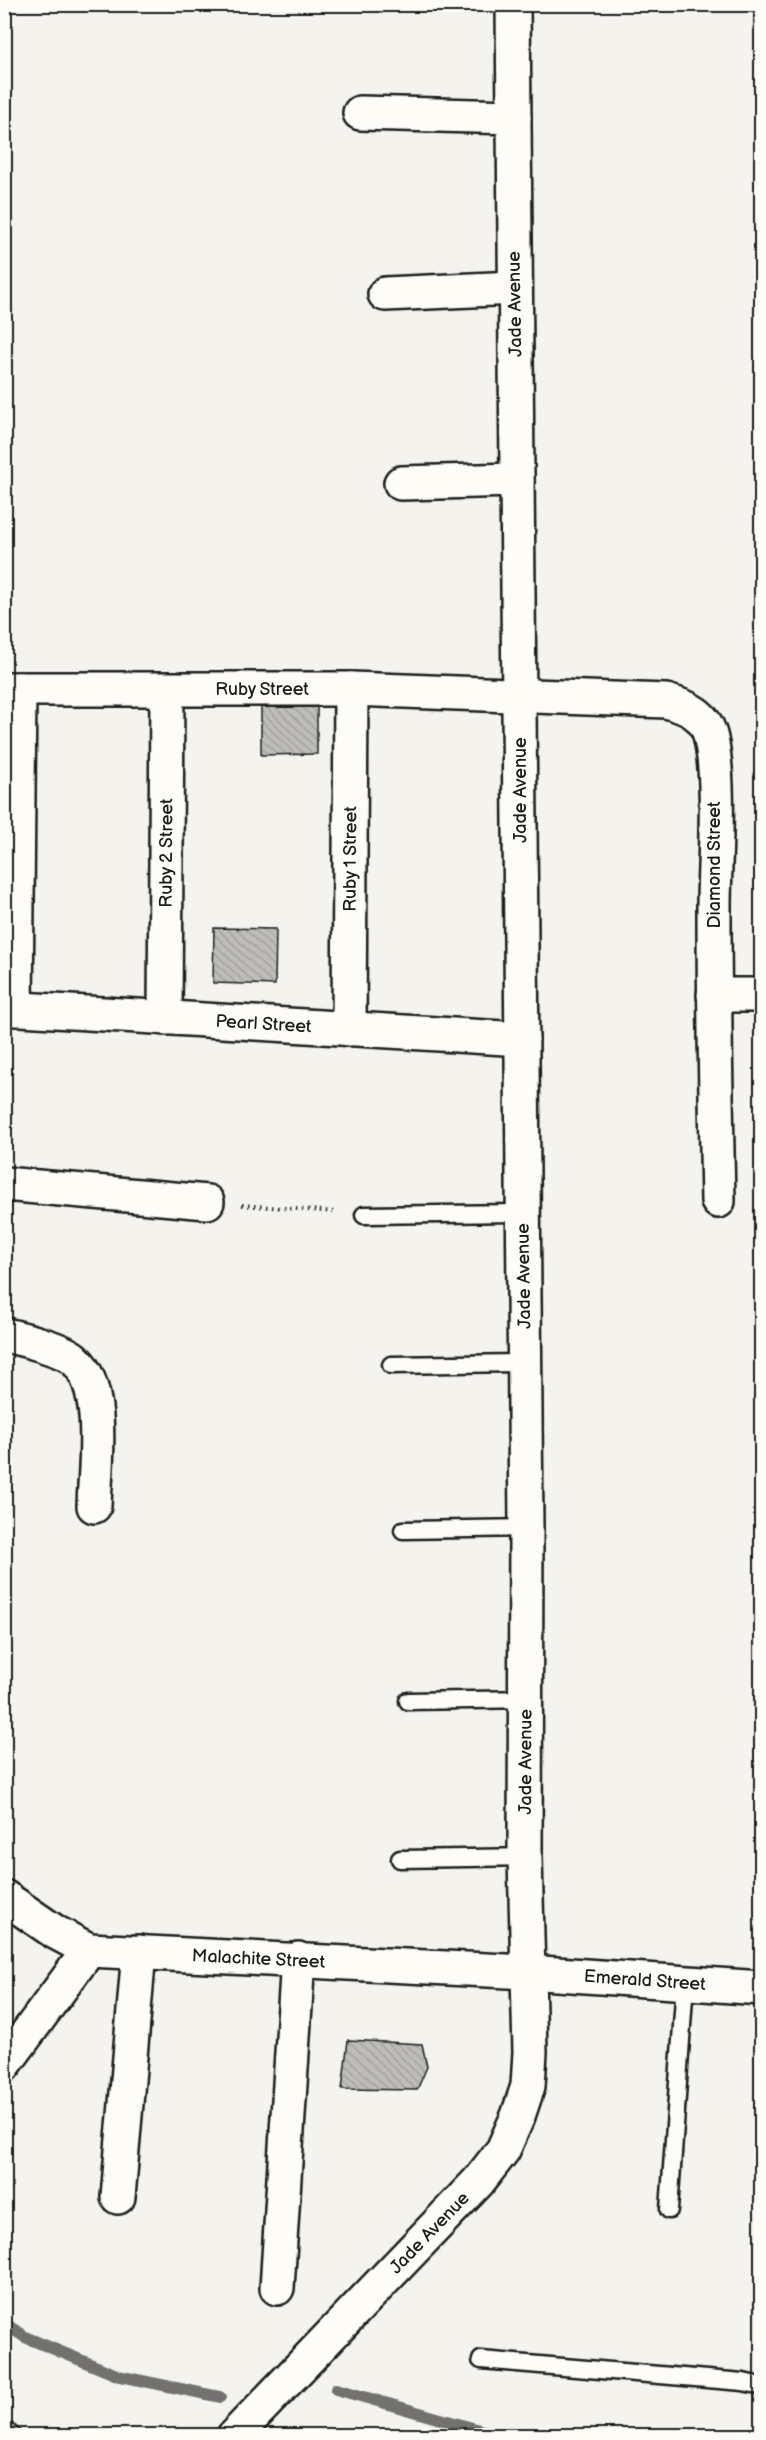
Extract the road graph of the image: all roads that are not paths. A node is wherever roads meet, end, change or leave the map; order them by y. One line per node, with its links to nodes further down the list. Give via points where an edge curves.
1 (513, 4): 3 (street, Jade Avenue)
2 (360, 113): 3 (street)
3 (514, 117): 4 (street, Jade Avenue)
4 (515, 288): 5 (street); 6 (street, Jade Avenue)
5 (385, 294)
6 (517, 480): 7 (street); 11 (street, Jade Avenue)
7 (401, 483)
8 (12, 689): 10 (street, Ruby Street); 14 (street)
9 (351, 689): 10 (street, Ruby Street); 11 (street, Ruby Street); 16 (street, Ruby 1 Street)
10 (167, 690): 15 (street, Ruby 2 Street)
11 (519, 696): 12 (street, Diamond Street, via 666,701 700,716 711,738 715,779); 17 (street, Jade Avenue)
12 (714, 995): 13 (street); 19 (street, Diamond Street)
13 (762, 995)
14 (10, 1008): 15 (street, Pearl Street)
15 (165, 1018): 16 (street, Pearl Street)
16 (349, 1029): 17 (street, Pearl Street)
17 (522, 1039): 21 (street, Jade Avenue)
18 (4, 1184): 20 (street)
19 (718, 1201)
20 (207, 1202)
21 (523, 1212): 22 (lane); 24 (street, Jade Avenue)
22 (364, 1215)
23 (4, 1335): 26 (street, via 74,1358 89,1380 97,1424)
24 (525, 1363): 25 (lane); 27 (street, Jade Avenue)
25 (392, 1365)
26 (94, 1506)
27 (526, 1528): 28 (lane); 29 (street, Jade Avenue)
28 (403, 1530)
29 (527, 1700): 30 (lane); 31 (street, Jade Avenue)
30 (408, 1701)
31 (525, 1857): 32 (lane); 37 (street, Jade Avenue)
32 (400, 1859)
33 (4, 1897): 34 (street, Malachite Street)
34 (89, 1950): 35 (street, Malachite Street); 40 (street)
35 (139, 1952): 36 (street, Malachite Street); 41 (street)
36 (298, 1959): 37 (street, Malachite Street); 43 (street)
37 (527, 1972): 38 (street, Emerald Street); 46 (street, Jade Avenue, via 528,2086 503,2150 478,2182)
38 (686, 1983): 39 (street, Emerald Street); 42 (lane)
39 (762, 1988)
40 (4, 2066)
41 (118, 2197)
42 (669, 2210)
43 (277, 2288)
44 (481, 2360): 45 (lane)
45 (762, 2386)
46 (234, 2436)

